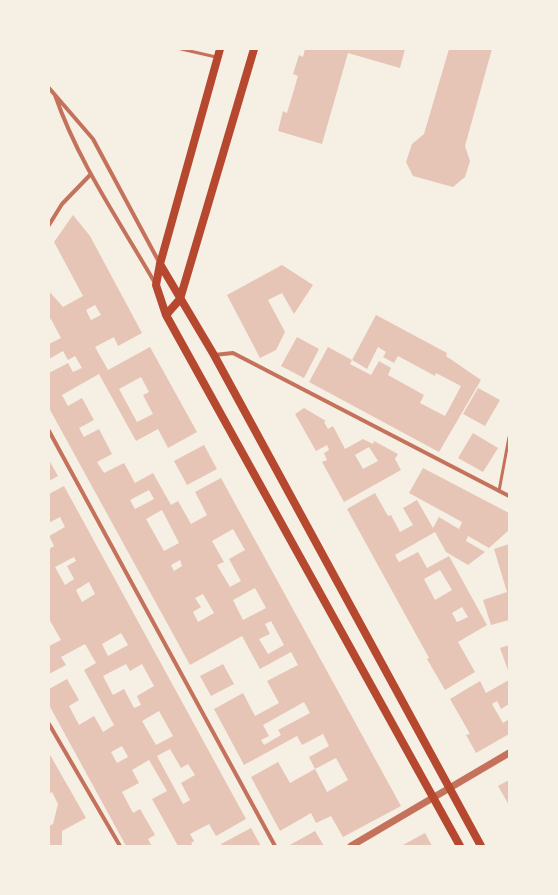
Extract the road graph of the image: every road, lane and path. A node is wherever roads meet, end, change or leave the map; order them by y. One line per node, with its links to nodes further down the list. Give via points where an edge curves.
1 (181, 49): 4 (lane)
2 (220, 49): 4 (main road)
3 (254, 49): 11 (main road)
4 (218, 58): 9 (main road)
5 (49, 88): 6 (street)
6 (55, 95): 7 (street, via 64,123); 9 (street, via 93,139)
7 (91, 174): 8 (street, via 62,204); 10 (street)
8 (49, 225)
9 (160, 264): 10 (main road); 11 (main road)
10 (156, 285): 12 (main road)
11 (180, 299): 12 (main road); 13 (main road)
12 (166, 315): 21 (main road)
13 (214, 356): 16 (street, via 233,353); 20 (main road)
14 (49, 431): 23 (street)
15 (509, 438): 16 (lane)
16 (499, 491): 17 (street)
17 (509, 496)
18 (49, 724): 22 (street)
19 (509, 753): 20 (street)
20 (449, 787): 21 (street); 26 (main road)
21 (433, 797): 24 (street); 25 (main road)
22 (120, 846)
23 (275, 846)
24 (351, 846)
25 (460, 846)
26 (481, 846)

